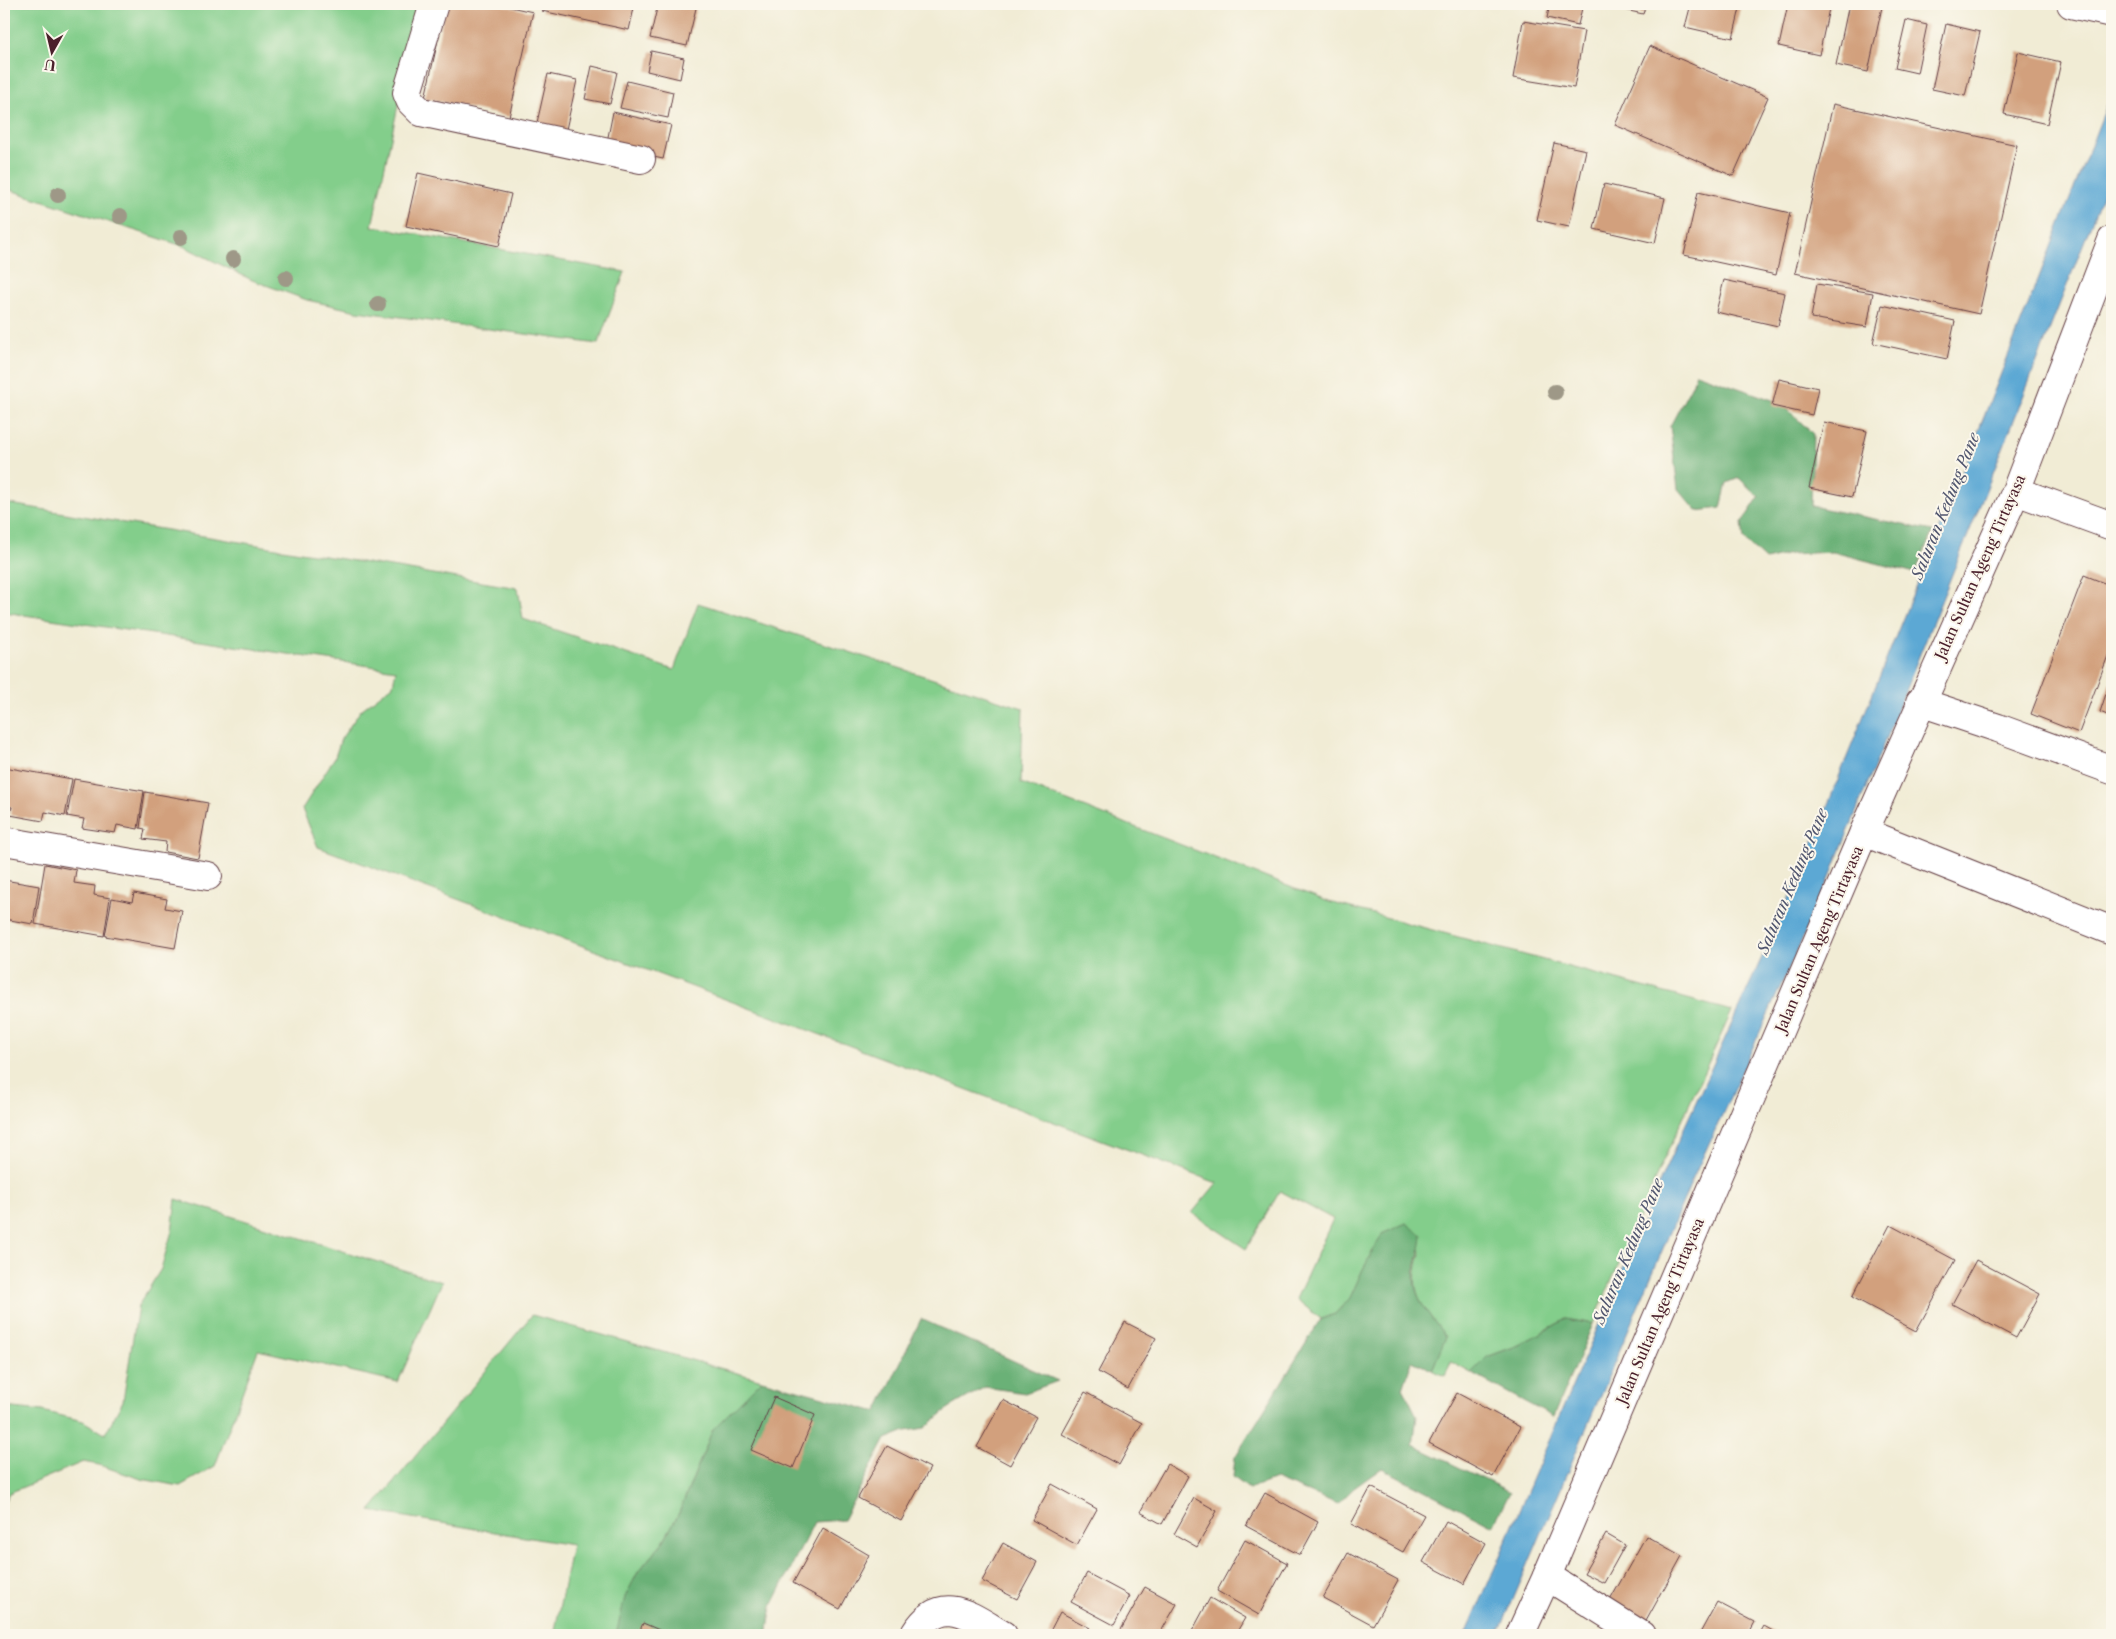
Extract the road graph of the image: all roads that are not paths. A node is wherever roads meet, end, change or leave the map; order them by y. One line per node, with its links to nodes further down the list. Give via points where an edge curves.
1 (434, 4): 4 (main road, via 407,93 421,112)
2 (2072, 4): 3 (main road)
3 (2112, 13)
4 (641, 159)
5 (2112, 240): 6 (main road, Jalan Sultan Ageng Tirtayasa)
6 (2107, 268): 7 (main road, Jalan Sultan Ageng Tirtayasa)
7 (2016, 490): 8 (main road); 9 (main road, Jalan Sultan Ageng Tirtayasa)
8 (2112, 526)
9 (1920, 702): 10 (main road); 11 (main road, Jalan Sultan Ageng Tirtayasa)
10 (2112, 770)
11 (1864, 832): 14 (main road); 15 (main road, Jalan Sultan Ageng Tirtayasa)
12 (4, 840): 13 (main road)
13 (208, 876)
14 (2112, 931)
15 (1547, 1576): 18 (main road, Jalan Sultan Ageng Tirtayasa); 19 (main road)
16 (914, 1635): 17 (main road, via 922,1622 934,1613 950,1610 967,1614)
17 (1003, 1635)
18 (1520, 1635)
19 (1641, 1635)

